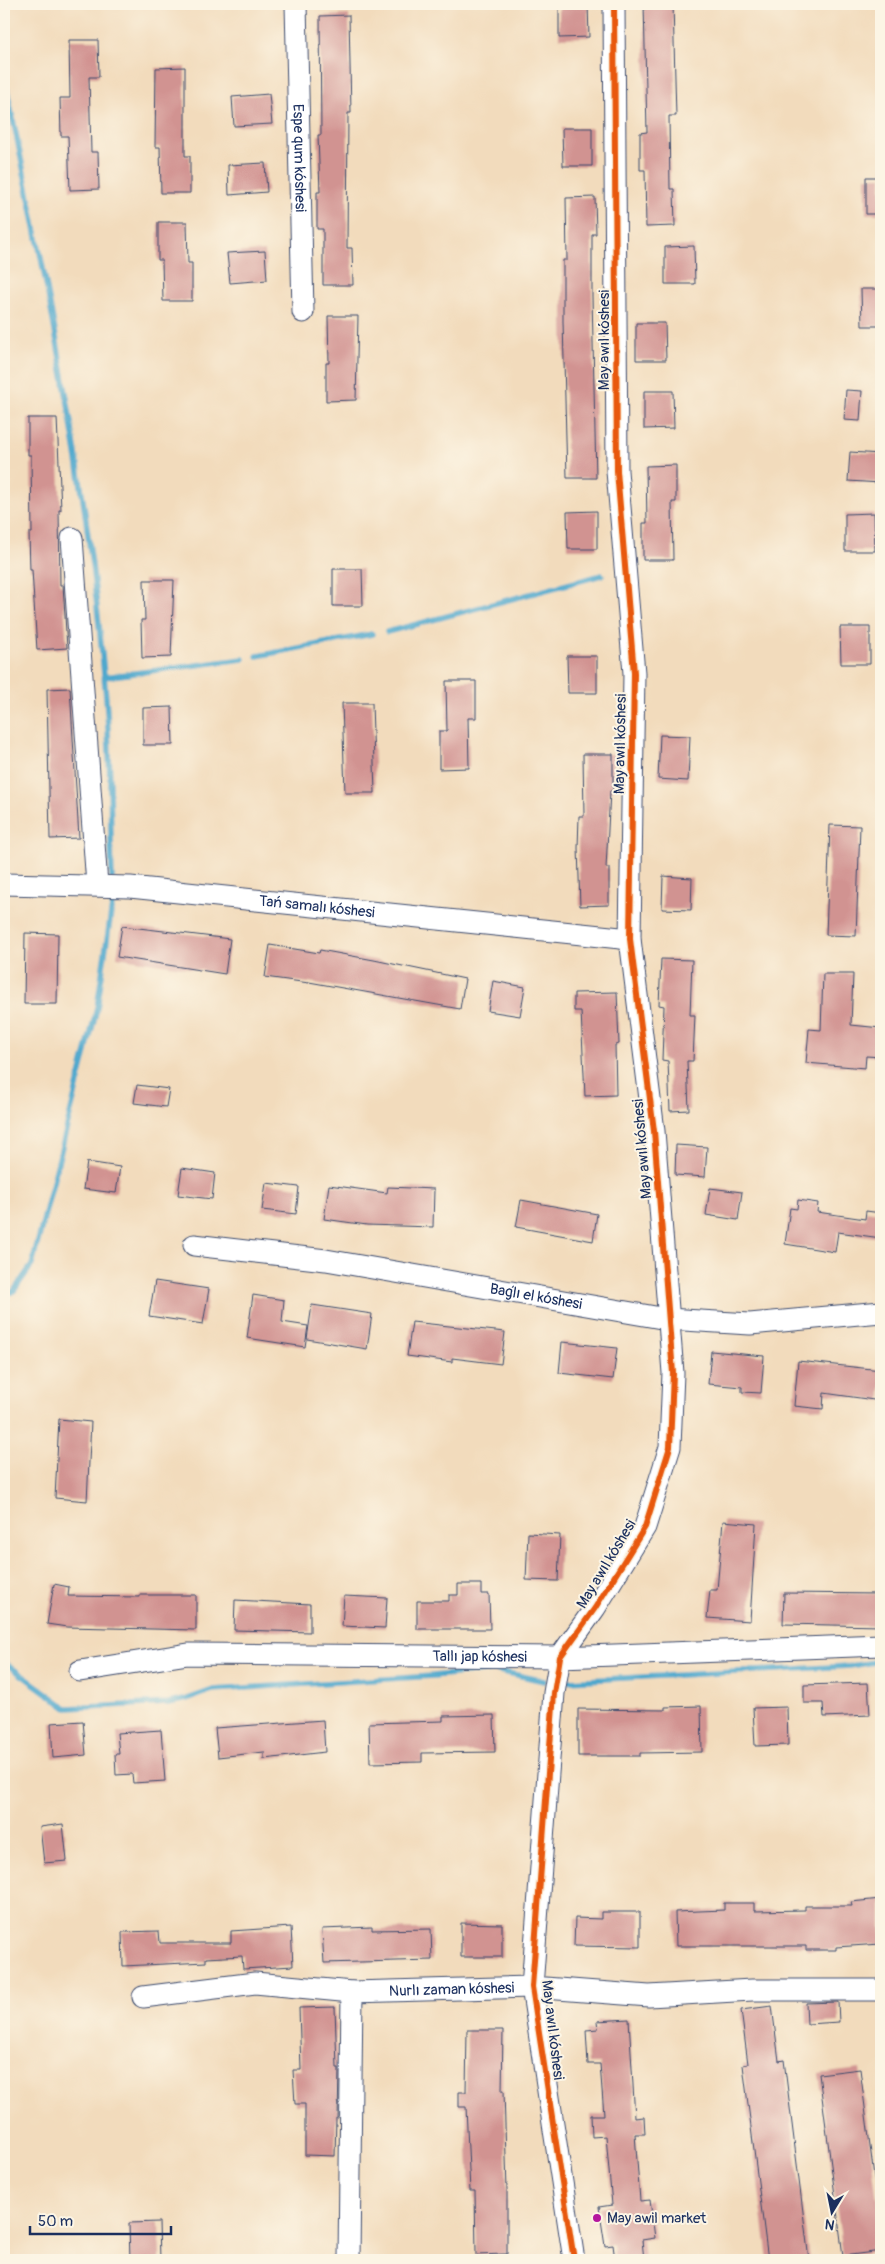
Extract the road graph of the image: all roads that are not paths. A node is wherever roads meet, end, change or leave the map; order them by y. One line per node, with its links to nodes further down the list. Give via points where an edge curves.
1 (296, 4): 3 (street, Espe qum kóshesi)
2 (614, 4): 7 (street, May awıl kóshesi, via 617,471 634,674)
3 (303, 312)
4 (72, 538): 6 (street)
5 (4, 884): 6 (street, Tań samalı kóshesi)
6 (97, 886): 7 (street, Tań samalı kóshesi)
7 (630, 939): 10 (street, May awıl kóshesi, via 654,1131)
8 (194, 1245): 10 (street, Baǵlı el kóshesi, via 326,1260)
9 (881, 1312): 10 (street, Baǵlı el kóshesi, via 750,1324)
10 (667, 1320): 12 (street, May awıl kóshesi, via 673,1373 670,1447 644,1527 595,1608)
11 (881, 1645): 12 (street, Tallı jap kóshesi)
12 (560, 1657): 13 (street, Tallı jap kóshesi, via 188,1654); 14 (street, May awıl kóshesi, via 554,1693)
13 (80, 1671)
14 (532, 1987): 15 (street, Nurlı zaman kóshesi, via 649,1996 752,1990); 16 (street, Nurlı zaman kóshesi); 19 (street, May awıl kóshesi)
15 (881, 1990)
16 (352, 1992): 17 (street, Nurlı zaman kóshesi, via 255,1983); 18 (street)
17 (143, 1997)
18 (349, 2260)
19 (574, 2260)

